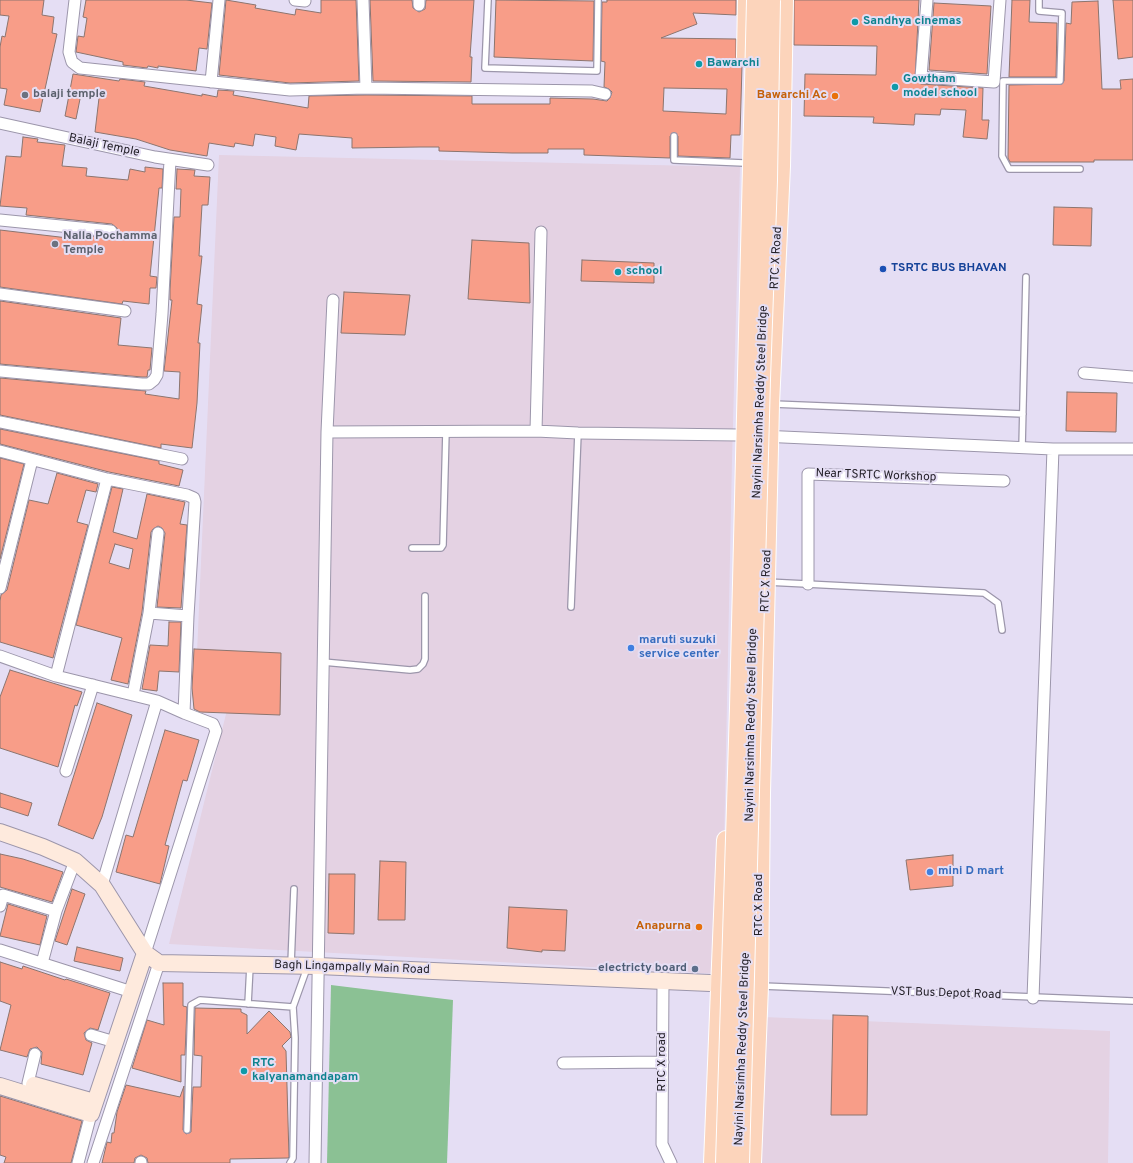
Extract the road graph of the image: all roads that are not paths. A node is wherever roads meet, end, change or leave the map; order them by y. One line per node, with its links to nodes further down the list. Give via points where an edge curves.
1 (75, 0): 13 (street, via 69,52 72,62 80,68)
2 (219, 0): 13 (street)
3 (363, 0): 14 (street)
4 (488, 0): 5 (lane, via 485,68 597,71)
5 (598, 0)
6 (771, 0): 105 (main road, Nayini Narsimha Reddy Steel Bridge, bridge)
7 (784, 0): 12 (main road, RTC X Road)
8 (927, 0): 9 (street, via 921,77 994,82)
9 (1000, 0)
10 (1039, 0): 21 (lane, via 1039,11 1062,13 1060,81 1003,81 1002,156 1009,169)
11 (750, 5): 12 (main road); 19 (main road); 104 (main road, Nayini Narsimha Reddy Steel Bridge, bridge, via 739,708)
12 (784, 20): 32 (main road, RTC X Road, via 781,166)
13 (210, 82): 14 (street, via 290,90)
14 (366, 88): 15 (street, via 592,91)
15 (605, 94)
16 (0, 123): 18 (street, Balaji Temple)
17 (674, 136): 19 (lane, via 674,160)
18 (170, 160): 20 (street, Balaji Temple); 29 (street, via 162,314 157,375 154,380 149,384 142,384)
19 (744, 163): 39 (main road)
20 (208, 165)
21 (1080, 169)
22 (0, 220): 23 (street)
23 (111, 231)
24 (541, 232): 36 (street)
25 (1026, 277): 33 (lane)
26 (0, 294): 28 (street)
27 (334, 300): 37 (street)
28 (125, 311)
29 (0, 371)
30 (1084, 374): 31 (street)
31 (1133, 377)
32 (770, 404): 33 (lane); 40 (main road, RTC X Road)
33 (1023, 414): 41 (lane)
34 (0, 422): 45 (street)
35 (446, 431): 36 (street); 37 (street); 50 (lane, via 443,545 441,548)
36 (536, 431): 38 (street)
37 (327, 432): 60 (street)
38 (578, 434): 39 (street); 55 (lane)
39 (738, 435): 40 (street); 81 (main road)
40 (771, 437): 41 (street); 51 (main road, RTC X Road)
41 (1022, 448): 42 (street)
42 (1053, 449): 43 (street); 84 (street)
43 (1133, 449)
44 (0, 451): 46 (street)
45 (182, 459)
46 (32, 460): 47 (street); 53 (street)
47 (107, 479): 57 (street, via 194,498); 61 (street)
48 (1004, 481): 52 (street, Near TSRTC Workshop, via 808,474)
49 (158, 533): 56 (street)
50 (412, 548)
51 (767, 582): 52 (lane); 82 (main road, RTC X Road)
52 (808, 584): 58 (lane, via 984,593 998,603)
53 (0, 588)
54 (425, 596): 60 (lane, via 425,659 418,669)
55 (571, 607)
56 (149, 613): 57 (street); 63 (street)
57 (188, 616): 65 (street)
58 (1002, 630)
59 (0, 657): 61 (street)
60 (323, 662): 79 (street)
61 (56, 676): 62 (street)
62 (93, 685): 63 (street); 66 (street)
63 (133, 696): 64 (street)
64 (157, 702): 65 (street); 69 (street)
65 (184, 713): 74 (street, via 213,724 216,731)
66 (66, 771)
67 (0, 832): 68 (street, via 43,846)
68 (75, 861): 69 (street); 72 (street)
69 (102, 884): 74 (street)
70 (294, 889): 78 (lane)
71 (0, 906): 72 (street, via 3,895)
72 (56, 911): 75 (street)
73 (0, 950): 75 (street)
74 (145, 953): 76 (street); 83 (street)
75 (42, 963): 83 (street)
76 (159, 963): 77 (street, Bagh Lingampally Main Road); 99 (street)
77 (250, 965): 78 (street, Bagh Lingampally Main Road); 86 (lane)
78 (291, 966): 79 (street, Bagh Lingampally Main Road)
79 (312, 966): 80 (street, Bagh Lingampally Main Road); 87 (lane); 101 (street)
80 (663, 981): 81 (street, Bagh Lingampally Main Road); 91 (street, RTC X road)
81 (721, 983): 82 (street, Bagh Lingampally Main Road); 103 (main road)
82 (759, 986): 84 (lane, VST Bus Depot Road); 106 (main road, RTC X Road)
83 (132, 992): 89 (street)
84 (1033, 998): 85 (lane, VST Bus Depot Road)
85 (1133, 1001)
86 (248, 1004): 87 (lane); 97 (lane, via 200,1000 191,1005)
87 (293, 1007): 100 (lane, via 293,1158)
88 (91, 1035): 89 (street)
89 (115, 1042): 96 (street)
90 (35, 1054): 94 (street)
91 (663, 1062): 92 (street); 102 (street, RTC X road, via 662,1144)
92 (563, 1063)
93 (0, 1075): 94 (street)
94 (28, 1083): 96 (street)
95 (0, 1086): 96 (street)
96 (92, 1108): 98 (street)
97 (187, 1130)
98 (78, 1163)
99 (93, 1163)
100 (290, 1163)
101 (314, 1163)
102 (671, 1163)
103 (713, 1163)
104 (725, 1163)
105 (740, 1163)
106 (752, 1163)

